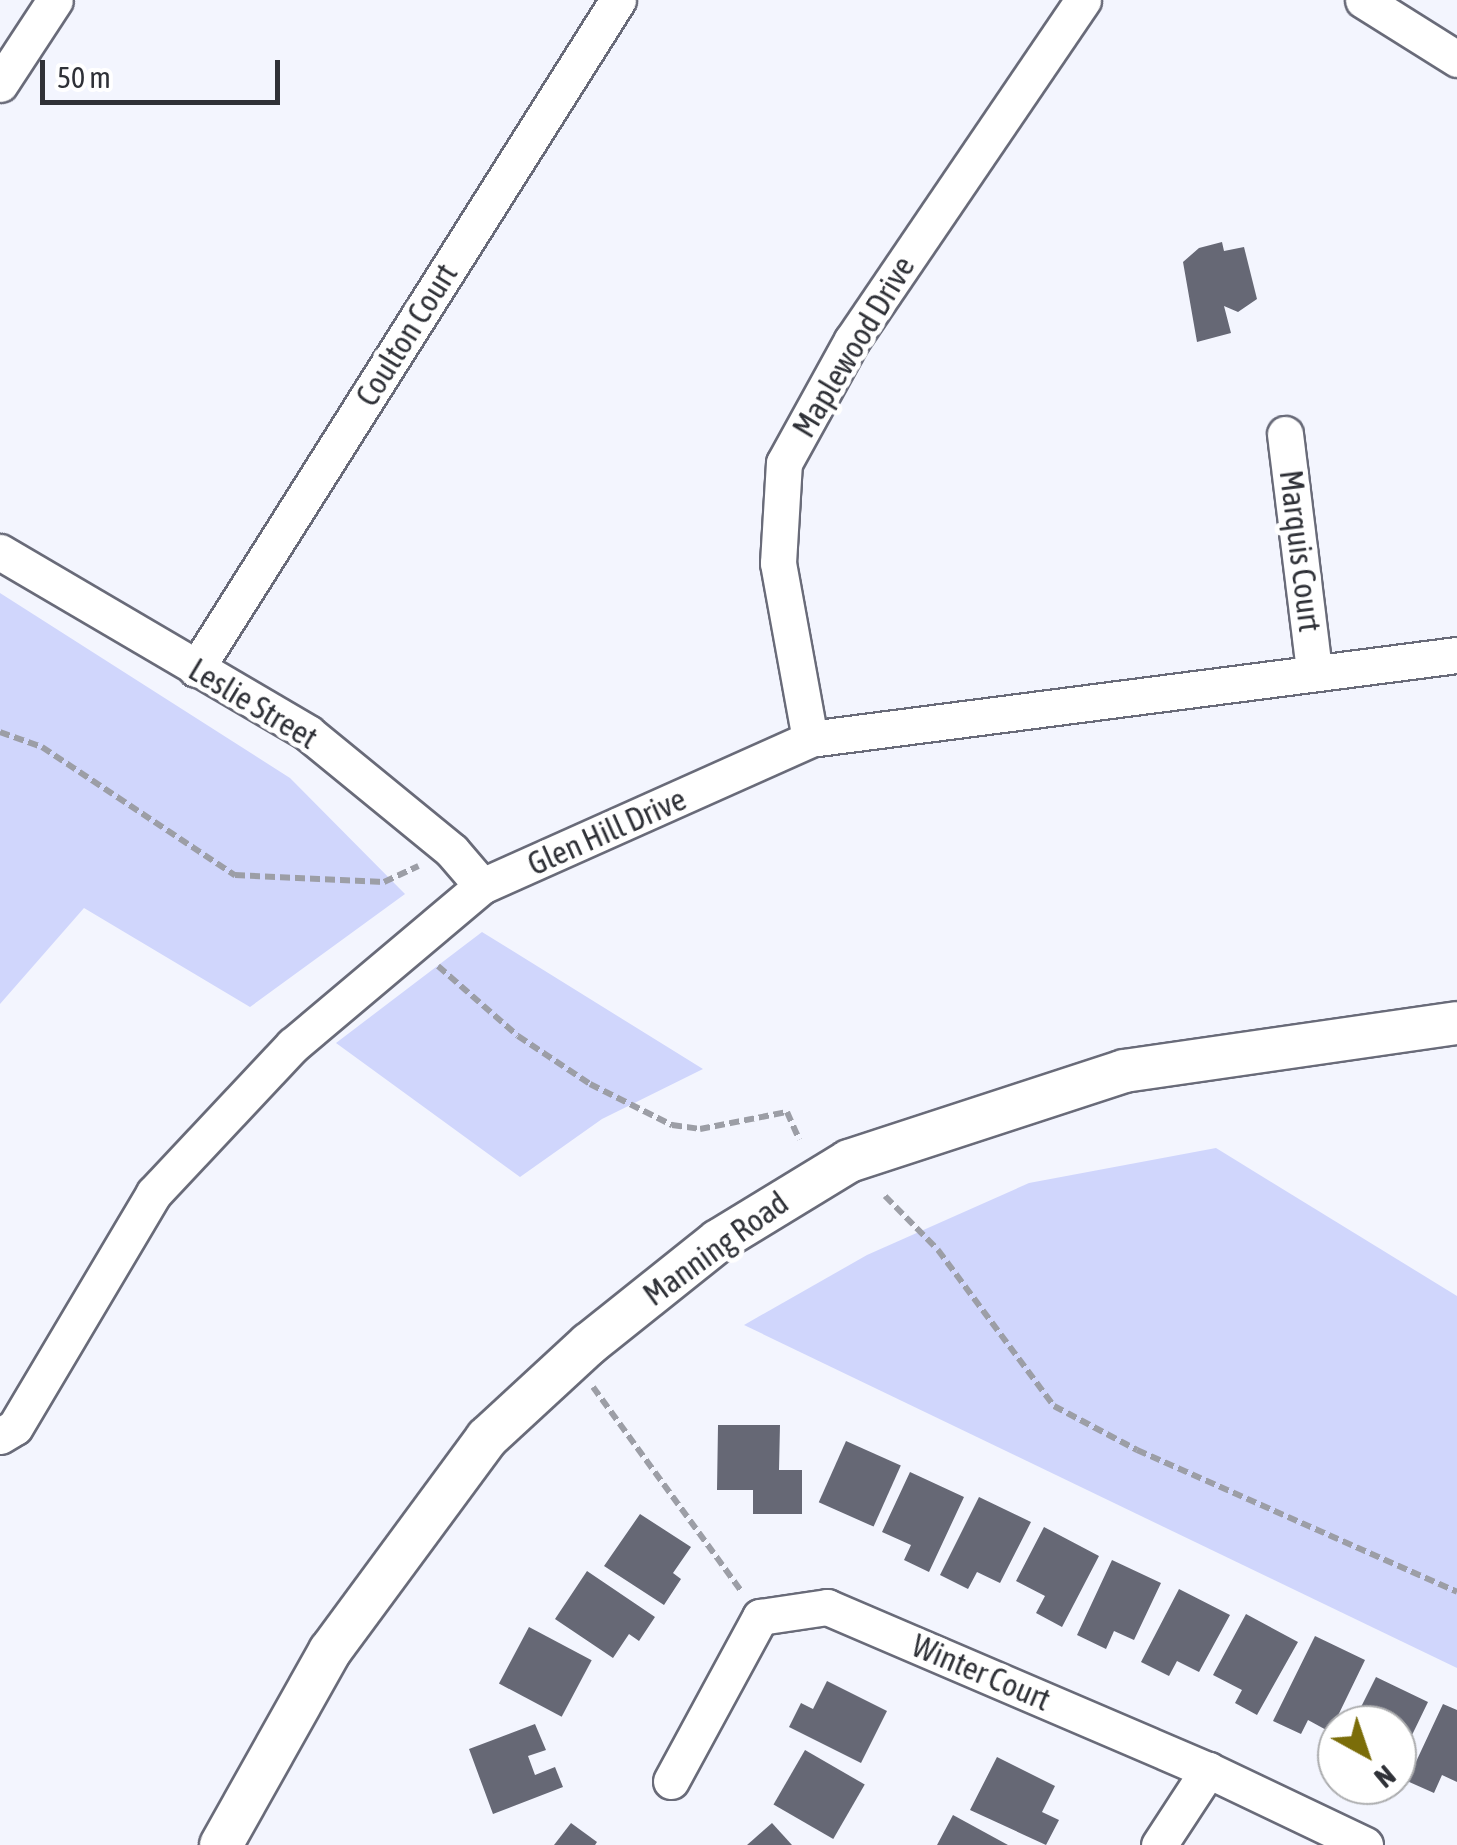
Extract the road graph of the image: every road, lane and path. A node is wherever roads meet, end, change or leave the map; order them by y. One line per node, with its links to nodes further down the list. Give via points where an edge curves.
1 (55, 0): 6 (street)
2 (618, 0): 10 (street, Coulton Court)
3 (1082, 0): 13 (street, Maplewood Drive, via 852,340 784,463 778,563)
4 (1363, 0): 5 (street)
5 (1457, 59)
6 (0, 84)
7 (1285, 434): 11 (street, Marquis Court)
8 (0, 552): 10 (street, Leslie Street)
9 (1457, 655): 11 (street, Glen Hill Drive)
10 (196, 669): 14 (street, Leslie Street, via 308,733)
11 (1314, 669): 13 (street, Glen Hill Drive)
12 (0, 732): 14 (path, via 42,746 235,875 384,882)
13 (810, 739): 15 (street, Glen Hill Drive)
14 (452, 851): 15 (street, Leslie Street)
15 (482, 886): 21 (street, Glen Hill Drive, via 293,1045 154,1194 14,1427)
16 (429, 958): 18 (path, via 518,1036 590,1084 672,1124 700,1129 787,1112)
17 (1457, 1023): 26 (main road, Manning Road, via 1124,1071 849,1161 718,1241 589,1344 487,1438 330,1651)
18 (799, 1139)
19 (888, 1198): 22 (path, via 938,1250 1054,1406 1137,1450)
20 (595, 1389): 23 (path)
21 (0, 1436)
22 (1457, 1592)
23 (760, 1617): 24 (street, Winter Court, via 827,1608); 25 (street)
24 (1208, 1770): 27 (street); 28 (street, Winter Court)
25 (671, 1781)
26 (220, 1845)
27 (1159, 1845)
28 (1366, 1845)

